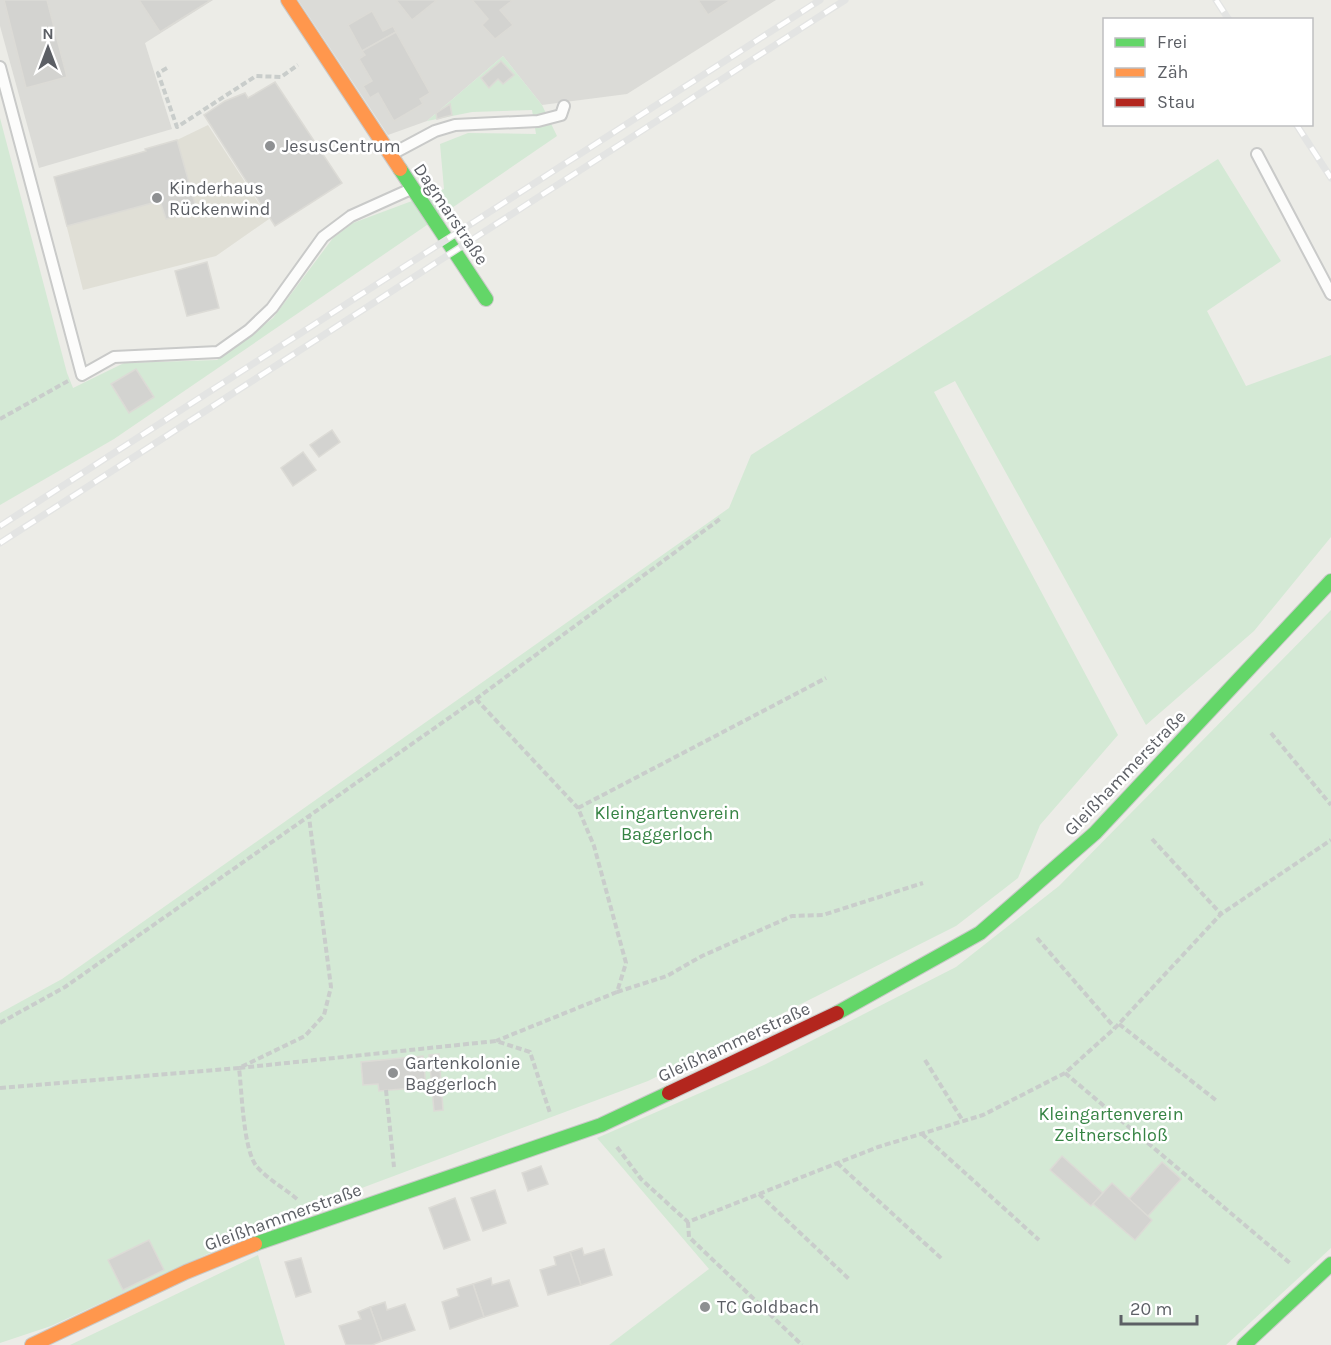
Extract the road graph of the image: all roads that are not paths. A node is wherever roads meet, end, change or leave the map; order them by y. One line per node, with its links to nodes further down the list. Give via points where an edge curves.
1 (288, 0): 5 (street, Dagmarstraße)
2 (0, 67): 6 (lane, via 82,375 114,357 218,352 272,308 323,237 351,216)
3 (564, 106): 5 (lane, via 561,115 538,121 445,128)
4 (1257, 154): 7 (lane)
5 (389, 155): 6 (street, Dagmarstraße)
6 (413, 188): 8 (street, Dagmarstraße)
7 (1331, 294)
8 (486, 299)
9 (1331, 581): 11 (street, Gleißhammerstraße, via 1095,833 980,933 818,1024 601,1125 265,1240 186,1272)
10 (1331, 1264): 12 (street)
11 (32, 1345)
12 (1244, 1345)

